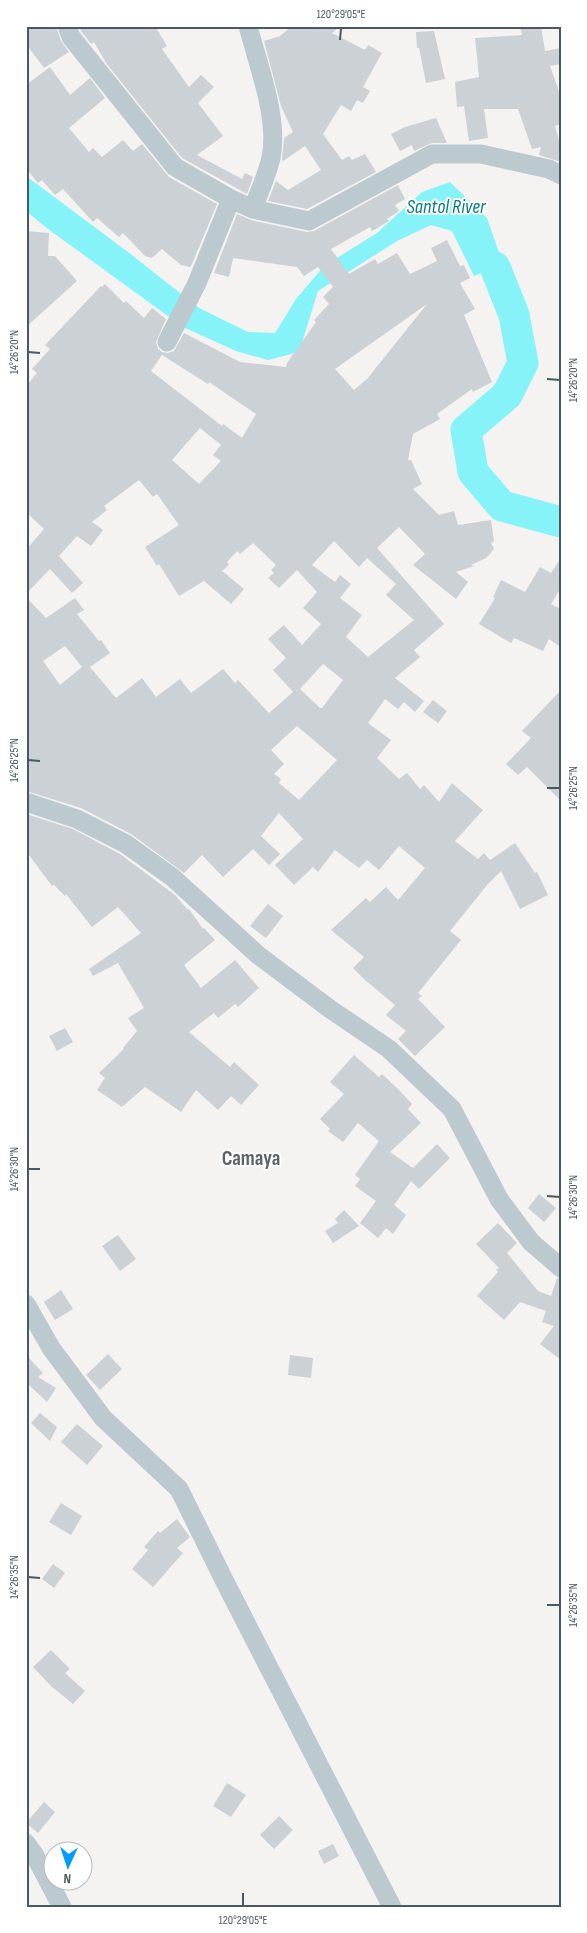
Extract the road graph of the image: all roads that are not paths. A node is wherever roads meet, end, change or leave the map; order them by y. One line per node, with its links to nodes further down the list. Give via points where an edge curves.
1 (67, 26): 4 (street, via 71,37 175,166)
2 (248, 26): 5 (street, via 268,103 273,138 271,158)
3 (561, 175): 5 (street, via 549,169 480,154 432,154 309,222)
4 (231, 199): 5 (street); 6 (street, via 197,283)
5 (253, 209)
6 (170, 336)
7 (26, 802): 8 (street, via 76,820 126,844 172,877 258,955 389,1049 452,1108 499,1199 531,1242)
8 (561, 1268)
9 (26, 1304): 12 (street, via 51,1348 103,1418 179,1489)
10 (26, 1843): 11 (street)
11 (62, 1907)
12 (392, 1907)

